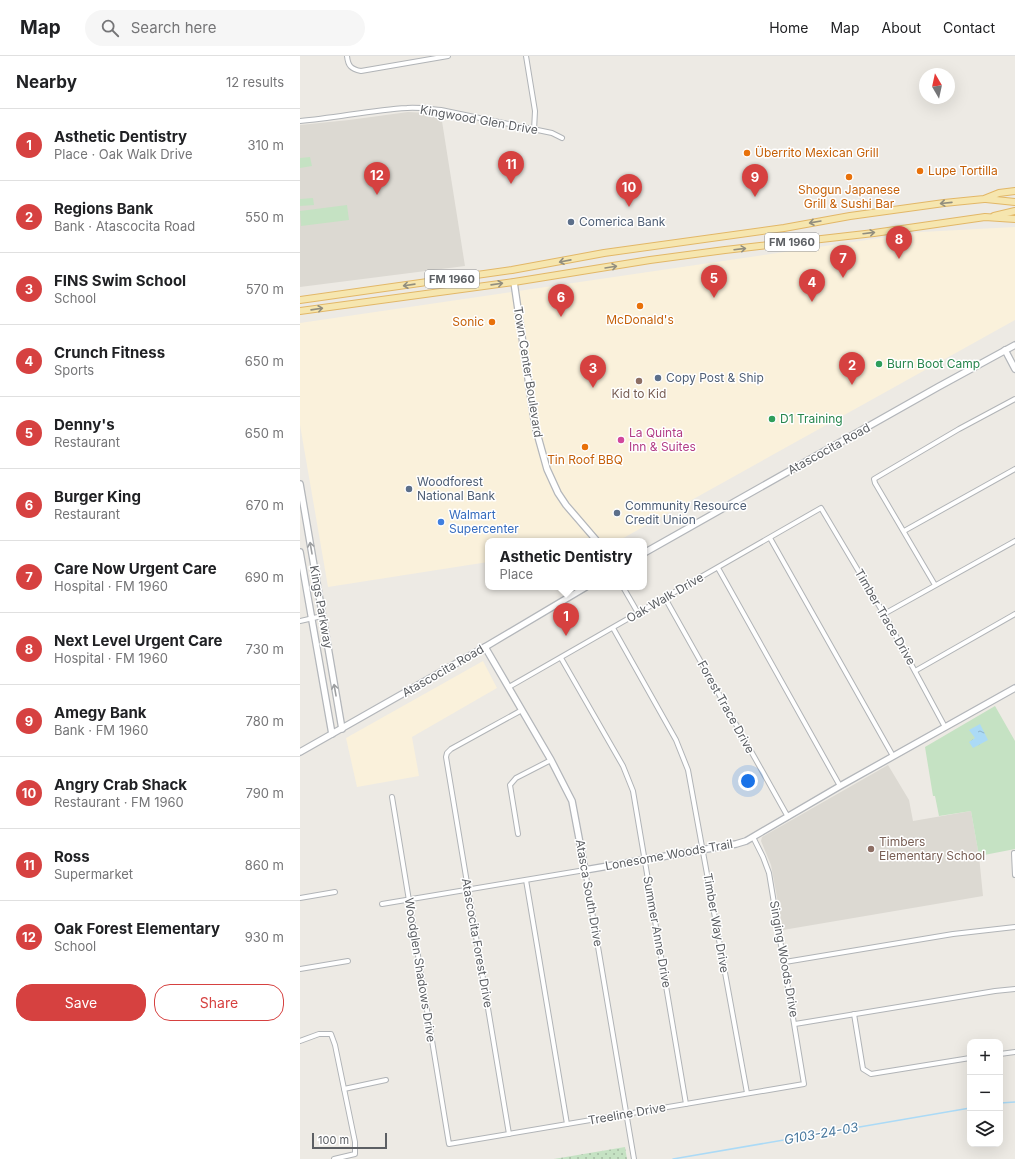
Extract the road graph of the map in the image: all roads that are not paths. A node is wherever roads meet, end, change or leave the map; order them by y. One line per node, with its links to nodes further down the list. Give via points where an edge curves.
1 (347, 56): 2 (street, via 348,64 353,69 361,71)
2 (448, 56)
3 (526, 56): 5 (street, via 535,111)
4 (300, 121): 5 (street, Kingwood Glen Drive, via 408,108 441,110)
5 (534, 130): 6 (street, Kingwood Glen Drive, via 552,133)
6 (562, 138)
7 (1015, 191): 8 (main road, FM 1960 / FM 1960, via 999,193)
8 (984, 199): 9 (main road); 14 (main road, FM 1960 / FM 1960, one-way to 14, via 850,216 784,228 604,253 512,270)
9 (1015, 202)
10 (1015, 211): 11 (main road)
11 (985, 217): 12 (main road, FM 1960 / FM 1960); 13 (main road, FM 1960 / FM 1960, one-way to 11, via 665,258)
12 (1015, 219)
13 (514, 282): 15 (main road, FM 1960 / FM 1960, one-way to 13); 24 (street, Town Center Boulevard, via 535,426 547,470 566,505)
14 (300, 300)
15 (300, 311)
16 (1015, 345): 17 (street, Atascocita Road)
17 (1005, 350): 18 (street); 27 (street, Atascocita Road)
18 (1015, 369)
19 (1015, 399): 23 (street, via 874,479)
20 (1015, 469): 23 (street)
21 (300, 484): 37 (street, Kings Parkway, one-way to 21)
22 (821, 508): 25 (street, Oak Walk Drive); 35 (street, Timber Trace Drive)
23 (904, 531): 30 (street)
24 (594, 538)
25 (770, 538): 29 (street, Oak Walk Drive); 51 (street)
26 (1015, 541): 30 (street)
27 (647, 551)
28 (300, 552): 38 (street, Kings Parkway)
29 (718, 568): 33 (street, Oak Walk Drive); 53 (street)
30 (935, 585): 35 (street)
31 (581, 590): 41 (street, Atascocita Road)
32 (625, 590): 34 (street)
33 (665, 598): 34 (street, Oak Walk Drive); 55 (street, Forest Trace Drive)
34 (638, 614): 40 (street, Oak Walk Drive)
35 (884, 614): 43 (street, Timber Trace Drive)
36 (1015, 614): 43 (street)
37 (322, 616): 38 (street); 48 (street, Kings Parkway, one-way to 37)
38 (312, 619): 39 (street); 49 (street, Kings Parkway)
39 (300, 621)
40 (613, 628): 42 (street, Oak Walk Drive); 58 (street, Timber Way Drive, via 681,750 692,787)
41 (485, 647): 44 (street, Atasca South Drive); 48 (street, Atascocita Road)
42 (561, 658): 44 (street, Oak Walk Drive); 60 (street, Summer Anne Drive, via 627,775 633,791)
43 (915, 671): 47 (street, Timber Trace Drive)
44 (509, 688): 46 (street, Atasca South Drive)
45 (1015, 688): 47 (street, Lonesome Woods Trail)
46 (522, 710): 52 (street, Atasca South Drive); 64 (street, Atascocita Forest Drive, via 447,753 447,767)
47 (945, 727): 51 (street, Lonesome Woods Trail)
48 (342, 729): 49 (street, Atascocita Road)
49 (332, 734): 50 (street, Atascocita Road)
50 (300, 752)
51 (893, 756): 53 (street, Lonesome Woods Trail)
52 (551, 760): 56 (street, via 516,778 510,785); 61 (street, Atasca South Drive, via 572,801)
53 (840, 786): 55 (street, Lonesome Woods Trail)
54 (392, 797): 67 (street, Woodglen Shadows Drive)
55 (788, 816): 57 (street, Lonesome Woods Trail)
56 (518, 834)
57 (753, 837): 58 (street, Lonesome Woods Trail, via 736,844); 71 (street, Singing Woods Drive, via 767,867)
58 (703, 850): 60 (street, Lonesome Woods Trail); 83 (street, Timber Way Drive)
59 (1014, 854): 62 (street)
60 (644, 860): 61 (street, Lonesome Woods Trail); 84 (street, Summer Anne Drive)
61 (585, 870): 63 (street, Lonesome Woods Trail); 85 (street, Atasca South Drive)
62 (1015, 875)
63 (526, 880): 64 (street, Lonesome Woods Trail); 86 (street)
64 (468, 889): 67 (street, Lonesome Woods Trail); 87 (street, Atascocita Forest Drive)
65 (335, 892): 66 (street)
66 (300, 898)
67 (408, 900): 68 (street, Lonesome Woods Trail); 88 (street, Woodglen Shadows Drive)
68 (382, 904)
69 (1015, 927): 71 (street, via 953,934)
70 (348, 961): 72 (street)
71 (785, 962): 75 (street, Singing Woods Drive)
72 (300, 969)
73 (1015, 989): 74 (street)
74 (854, 1014): 75 (street); 79 (street, via 863,1069 871,1074)
75 (795, 1024): 81 (street, Singing Woods Drive)
76 (300, 1041): 82 (street, via 319,1034 331,1034)
77 (1015, 1052): 78 (street)
78 (1003, 1054)
79 (967, 1058)
80 (386, 1080): 82 (street)
81 (804, 1084): 83 (street, Treeline Drive)
82 (344, 1090): 89 (street, via 355,1142 355,1154)
83 (747, 1093): 84 (street, Treeline Drive)
84 (686, 1104): 85 (street, Treeline Drive)
85 (626, 1114): 86 (street, Treeline Drive); 90 (street, Atasca South Drive)
86 (567, 1124): 87 (street, Treeline Drive)
87 (509, 1134): 88 (street, Treeline Drive)
88 (449, 1144)
89 (334, 1159)
90 (634, 1159)

